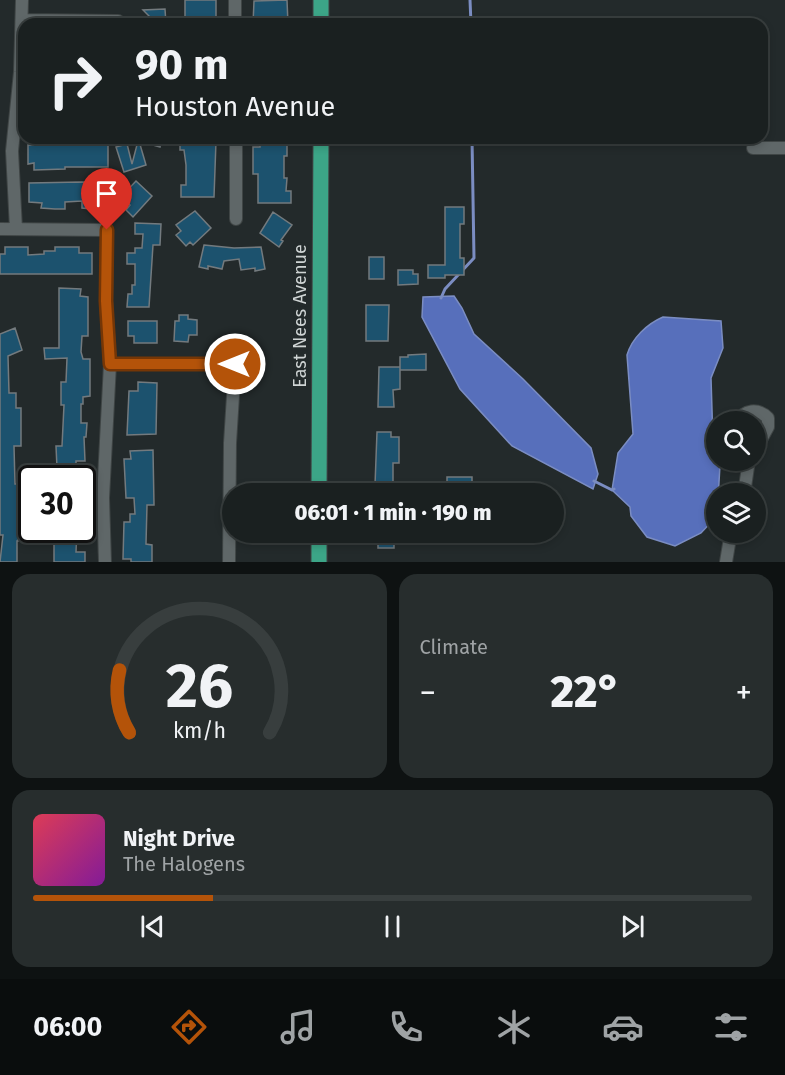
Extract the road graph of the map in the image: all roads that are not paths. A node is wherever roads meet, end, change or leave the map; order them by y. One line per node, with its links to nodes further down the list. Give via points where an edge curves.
1 (22, 0): 4 (street)
2 (235, 0): 5 (street)
3 (321, 0): 6 (main road)
4 (23, 18)
5 (235, 18)
6 (321, 18)
7 (18, 134): 14 (street, via 11,168)
8 (236, 144): 12 (street)
9 (321, 144): 18 (main road, East Nees Avenue)
10 (753, 148): 11 (street)
11 (785, 148)
12 (236, 219)
13 (0, 229): 14 (street)
14 (16, 229): 15 (street, via 107,230)
15 (110, 364): 21 (street, via 103,498); 22 (street, via 235,364)
16 (766, 416): 17 (street)
17 (766, 431)
18 (319, 483)
19 (319, 543): 23 (main road)
20 (729, 543): 24 (street)
21 (105, 562)
22 (229, 562)
23 (319, 562)
24 (726, 562)

